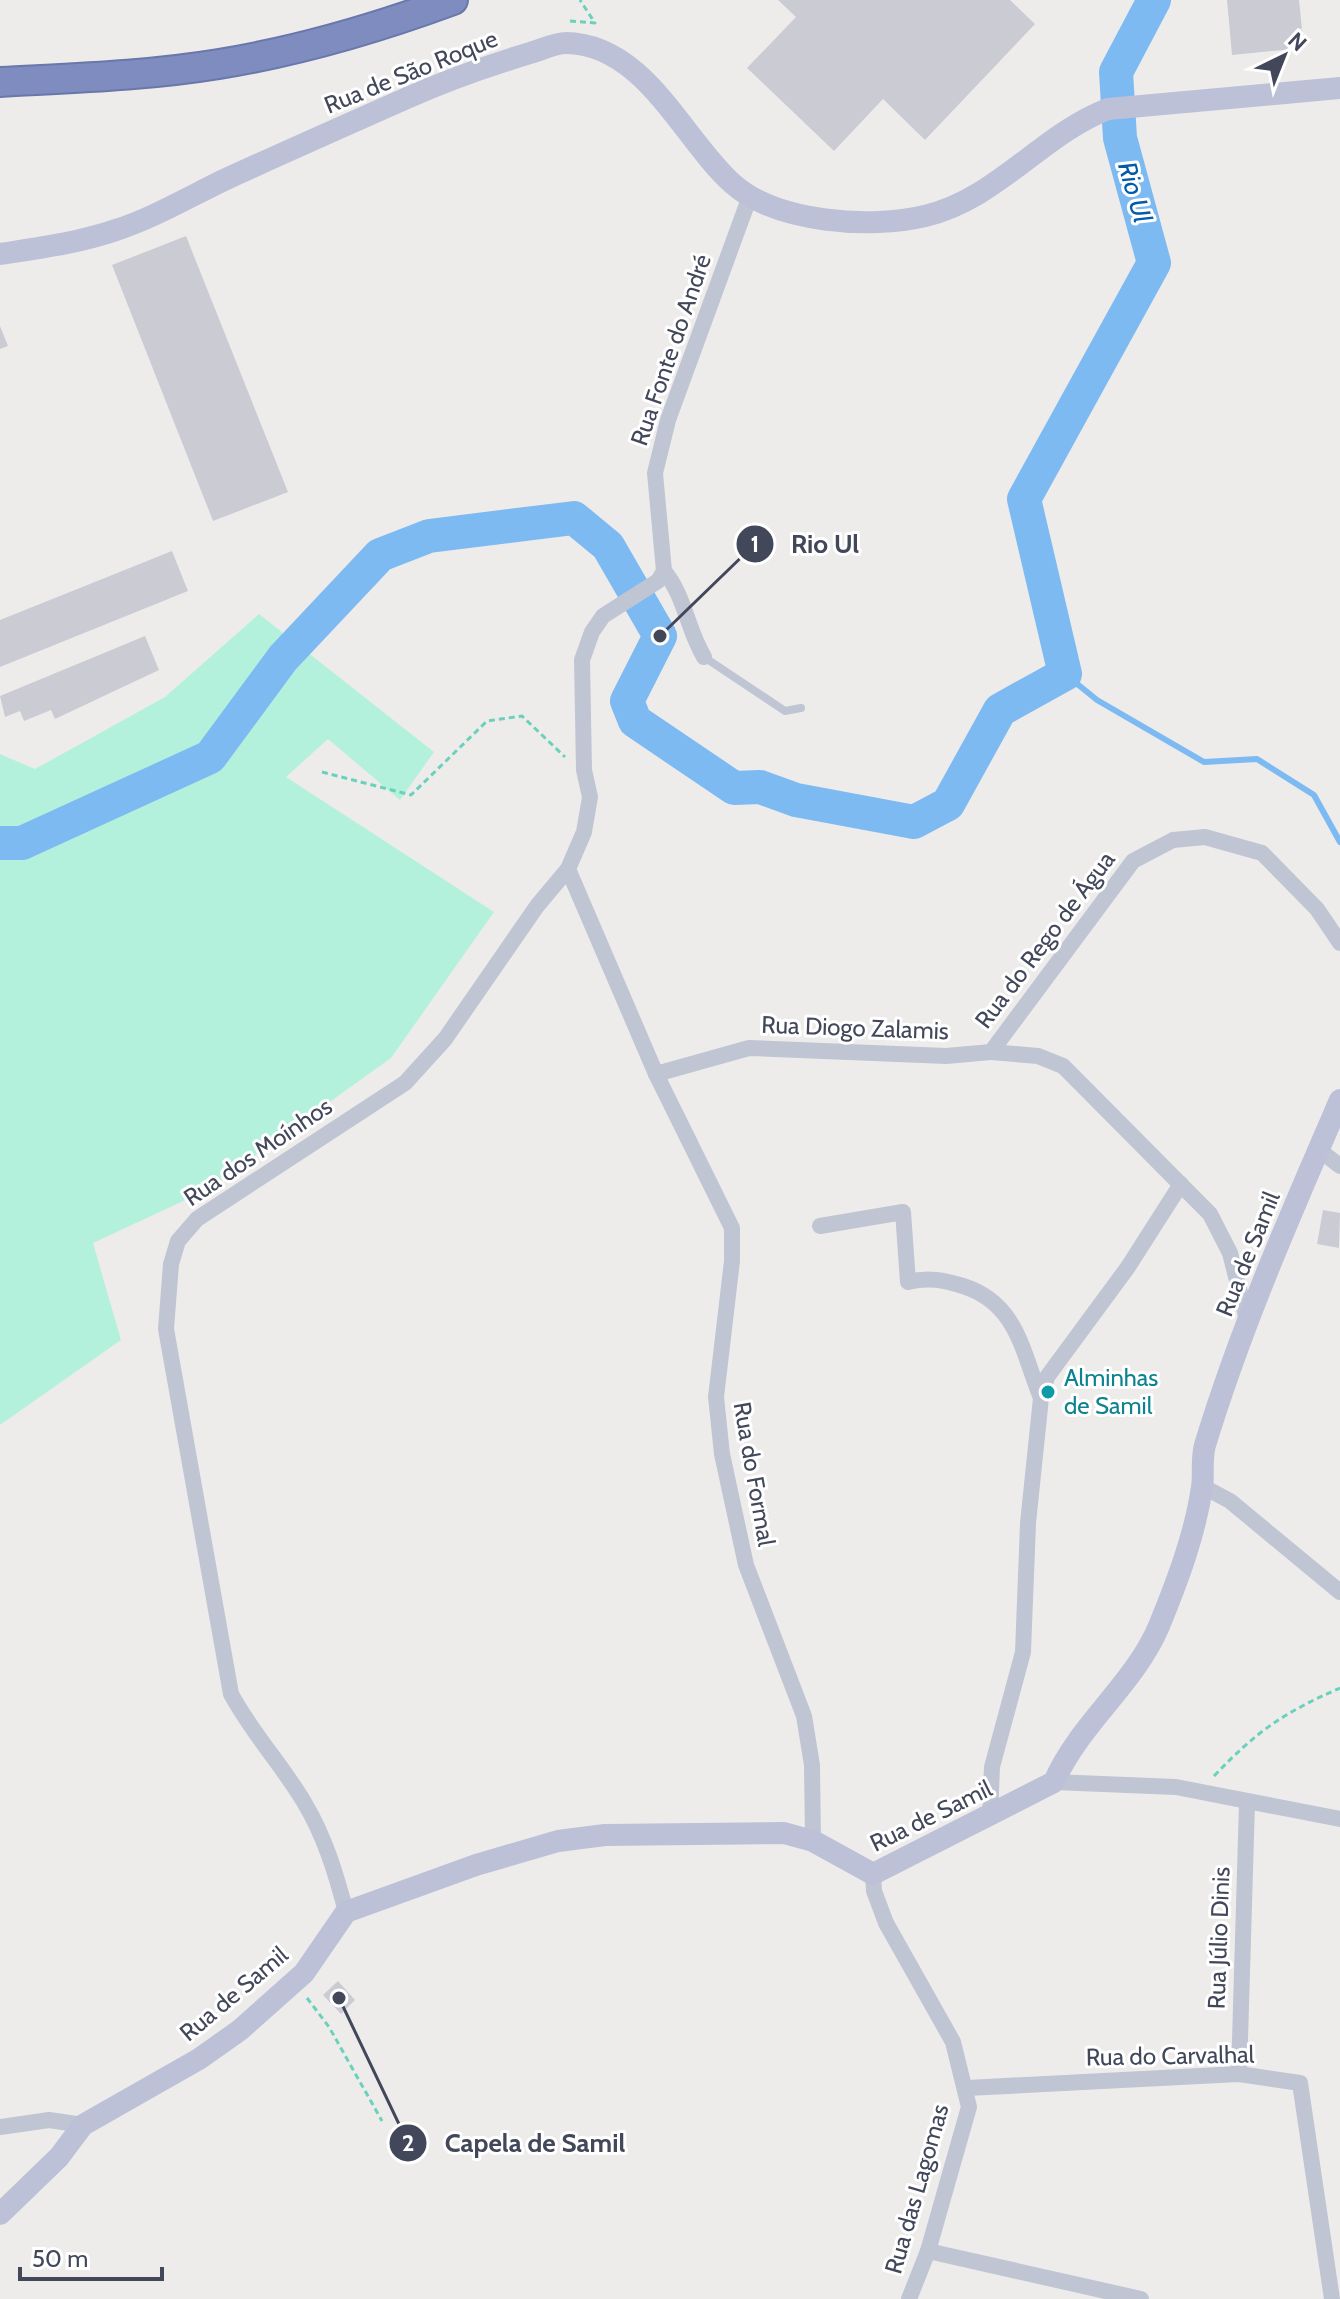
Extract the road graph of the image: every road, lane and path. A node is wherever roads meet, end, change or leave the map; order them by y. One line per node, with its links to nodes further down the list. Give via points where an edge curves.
1 (419, 0): 5 (highway, via 243,48 118,67)
2 (453, 0): 6 (highway, via 369,29 217,65)
3 (580, 0): 4 (path)
4 (588, 9)
5 (0, 71)
6 (0, 82)
7 (1340, 88): 8 (street, Rua de São Roque, via 1118,109 1087,117 1011,175 967,202 927,216 858,224 792,212)
8 (750, 196): 10 (street, Rua de São Roque, via 623,64 564,42 466,72 120,229); 11 (street, Rua Fonte do André, via 668,420 655,473)
9 (0, 245): 10 (street, Rua de São Roque)
10 (11, 253)
11 (664, 571): 12 (street, Rua Fonte do André, via 678,587 690,634); 14 (street, Rua dos Moínhos, via 592,632 582,660)
12 (704, 657): 13 (lane, via 785,711)
13 (801, 708)
14 (584, 770): 15 (path, via 574,767 522,716 487,721 411,795); 16 (street, Rua dos Moínhos, via 590,797 584,832)
15 (322, 772)
16 (568, 869): 19 (street); 37 (street, Rua dos Moínhos, via 445,1039 405,1083 197,1219 178,1241 171,1264 166,1329 231,1694 304,1802 332,1859)
17 (1340, 943): 18 (street, Rua do Rego de Água, via 1317,909 1262,853 1205,837 1173,840 1133,861)
18 (991, 1052): 19 (street, Rua Diogo Zalamis, via 946,1056 749,1048); 23 (street, Rua do Rego de Água, via 1038,1056 1063,1066)
19 (656, 1074): 35 (street, Rua do Formal, via 732,1228 716,1397 722,1454 746,1565 804,1716 812,1765)
20 (1340, 1100): 21 (street, Rua de Samil)
21 (1318, 1149): 22 (street); 25 (street, Rua de Samil)
22 (1340, 1166)
23 (1181, 1184): 25 (street, Rua do Rego de Água, via 1210,1214 1230,1253); 26 (street, via 1047,1377)
24 (820, 1226): 26 (street, via 903,1212 908,1282 941,1279 995,1300 1008,1313)
25 (1248, 1322): 27 (street, Rua de Samil, via 1204,1449)
26 (1041, 1398): 33 (street, via 1028,1523 1023,1652 992,1767)
27 (1202, 1486): 28 (street, via 1230,1501); 30 (street, Rua de Samil, via 1190,1542 1158,1629 1133,1673 1064,1758)
28 (1340, 1592)
29 (1340, 1688): 31 (path, via 1287,1712 1251,1737)
30 (1054, 1782): 31 (street); 33 (street, Rua de Samil)
31 (1201, 1791): 32 (street)
32 (1247, 1803): 34 (street); 39 (street, Rua Júlio Dinis)
33 (990, 1816): 36 (street, Rua de Samil)
34 (1340, 1819)
35 (813, 1841): 36 (street, Rua de Samil); 37 (street, Rua de Samil, via 784,1833 697,1833 558,1841)
36 (873, 1874): 40 (street, Rua das Lagomas, via 886,1923 953,2042)
37 (346, 1912): 38 (street, Rua de Samil)
38 (294, 1982): 41 (path, via 329,2027); 42 (street, Rua de Samil, via 199,2059)
39 (1239, 2074): 40 (street, Rua do Carvalhal); 48 (street, Rua do Carvalhal, via 1300,2083)
40 (967, 2088): 45 (street, Rua das Lagomas, via 967,2122)
41 (382, 2121)
42 (83, 2125): 43 (street, via 49,2120); 44 (street, via 59,2157)
43 (0, 2127)
44 (0, 2214)
45 (928, 2251): 46 (street, Rua das Lagomas); 47 (street)
46 (909, 2299)
47 (1141, 2299)
48 (1332, 2299)

